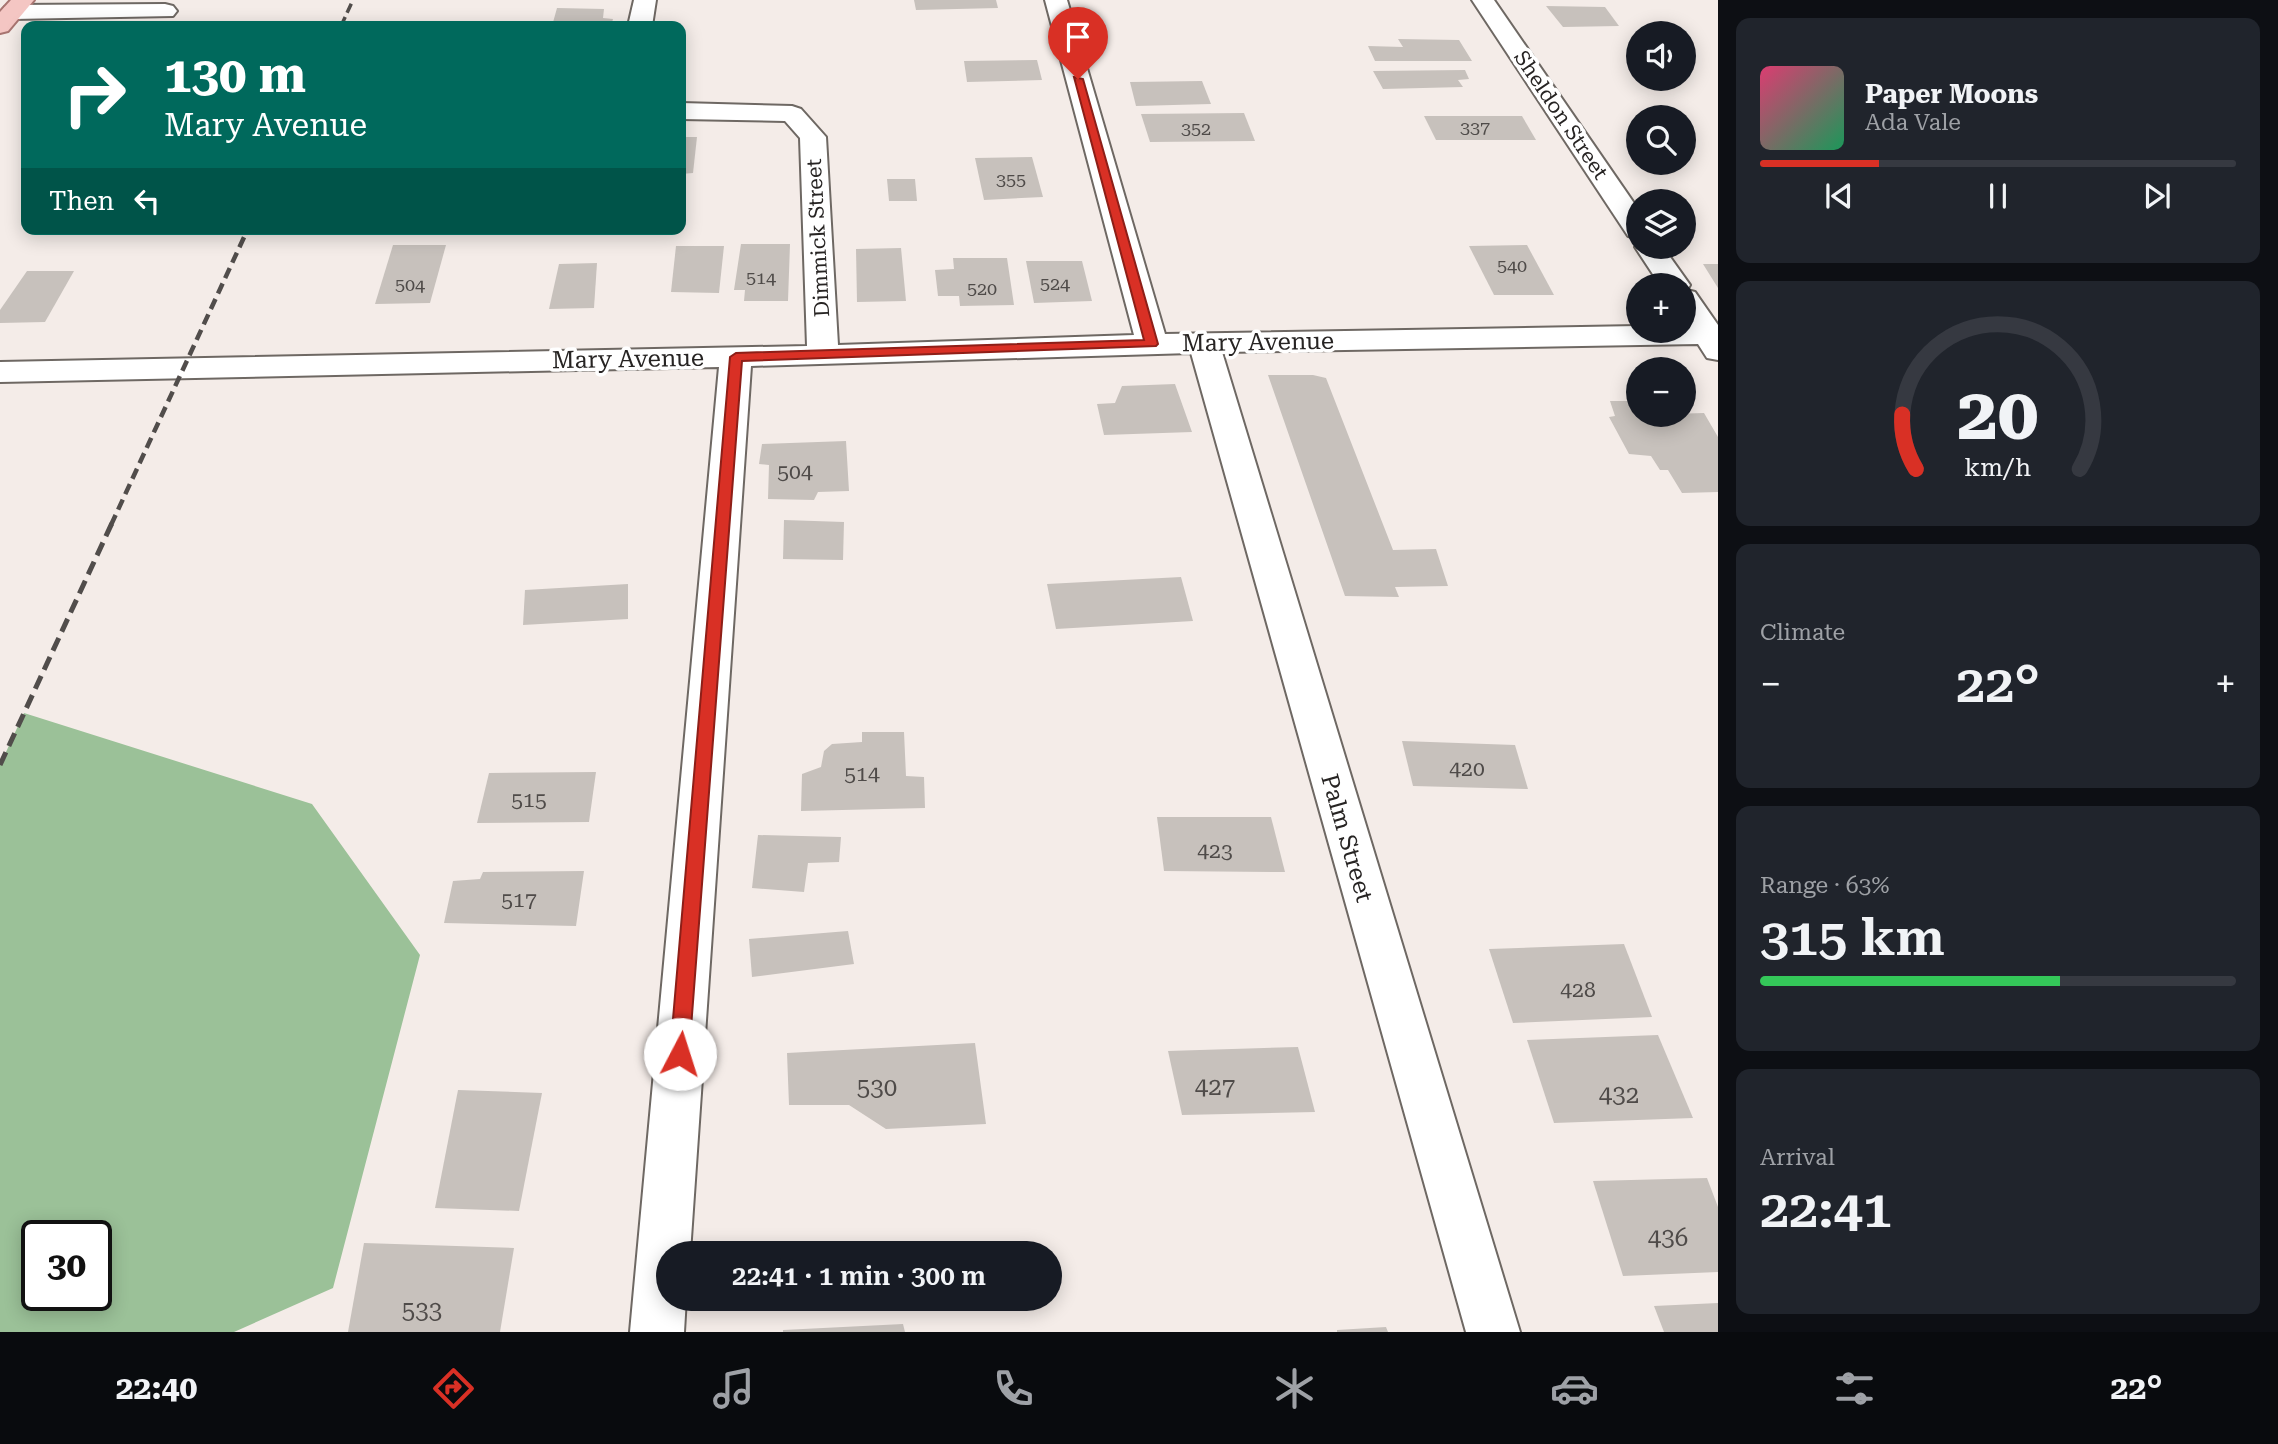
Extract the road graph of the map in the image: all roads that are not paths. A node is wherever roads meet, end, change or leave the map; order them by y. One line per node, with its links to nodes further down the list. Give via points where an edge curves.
1 (645, 0): 6 (street)
2 (1056, 0): 12 (street)
3 (1483, 0): 8 (street, Sheldon Street)
4 (165, 11): 5 (street)
5 (12, 13)
6 (641, 21)
7 (686, 111): 13 (street, Dimmick Street, via 792,114 813,137)
8 (1626, 212)
9 (1696, 314): 10 (street)
10 (1715, 340): 11 (street, Mary Avenue)
11 (1204, 343): 12 (street, Mary Avenue); 17 (street, Palm Street)
12 (1152, 344): 13 (street, Mary Avenue)
13 (823, 355): 14 (street, Mary Avenue)
14 (736, 357): 15 (street, Mary Avenue); 16 (street)
15 (0, 372)
16 (657, 1332)
17 (1493, 1332)

